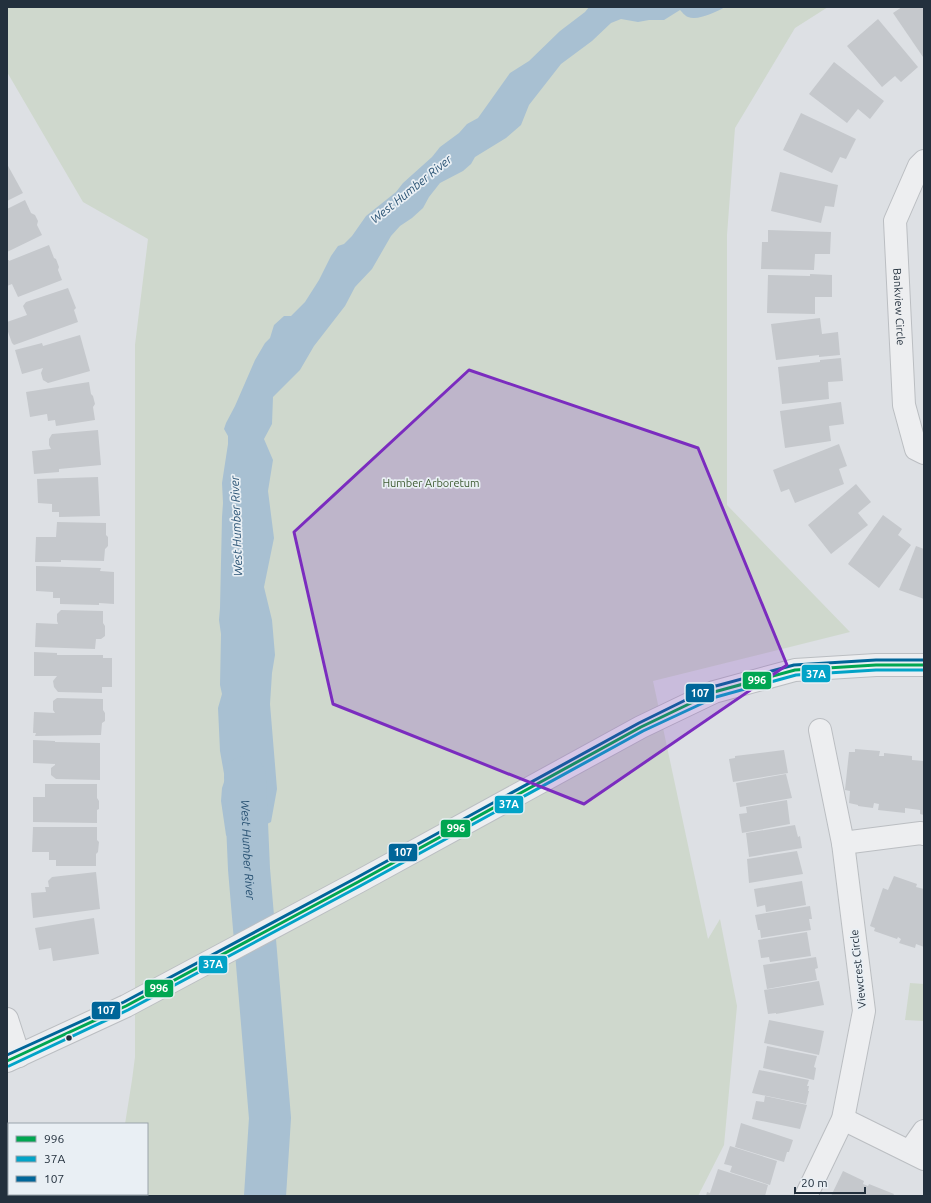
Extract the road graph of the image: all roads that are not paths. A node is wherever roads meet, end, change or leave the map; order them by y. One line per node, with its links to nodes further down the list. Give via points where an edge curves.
1 (924, 161): 2 (street, Bankview Circle, via 919,166 895,221 904,405 916,448)
2 (924, 454)
3 (924, 665): 8 (street, via 795,670 714,692 641,727 126,1006)
4 (820, 730): 6 (street, Viewcrest Circle)
5 (924, 834): 6 (street)
6 (843, 843): 9 (street, Viewcrest Circle, via 864,1011)
7 (7, 1019): 8 (street)
8 (13, 1058)
9 (843, 1119): 11 (street); 12 (street, Viewcrest Circle)
10 (924, 1131): 11 (street)
11 (917, 1155)
12 (806, 1196)

